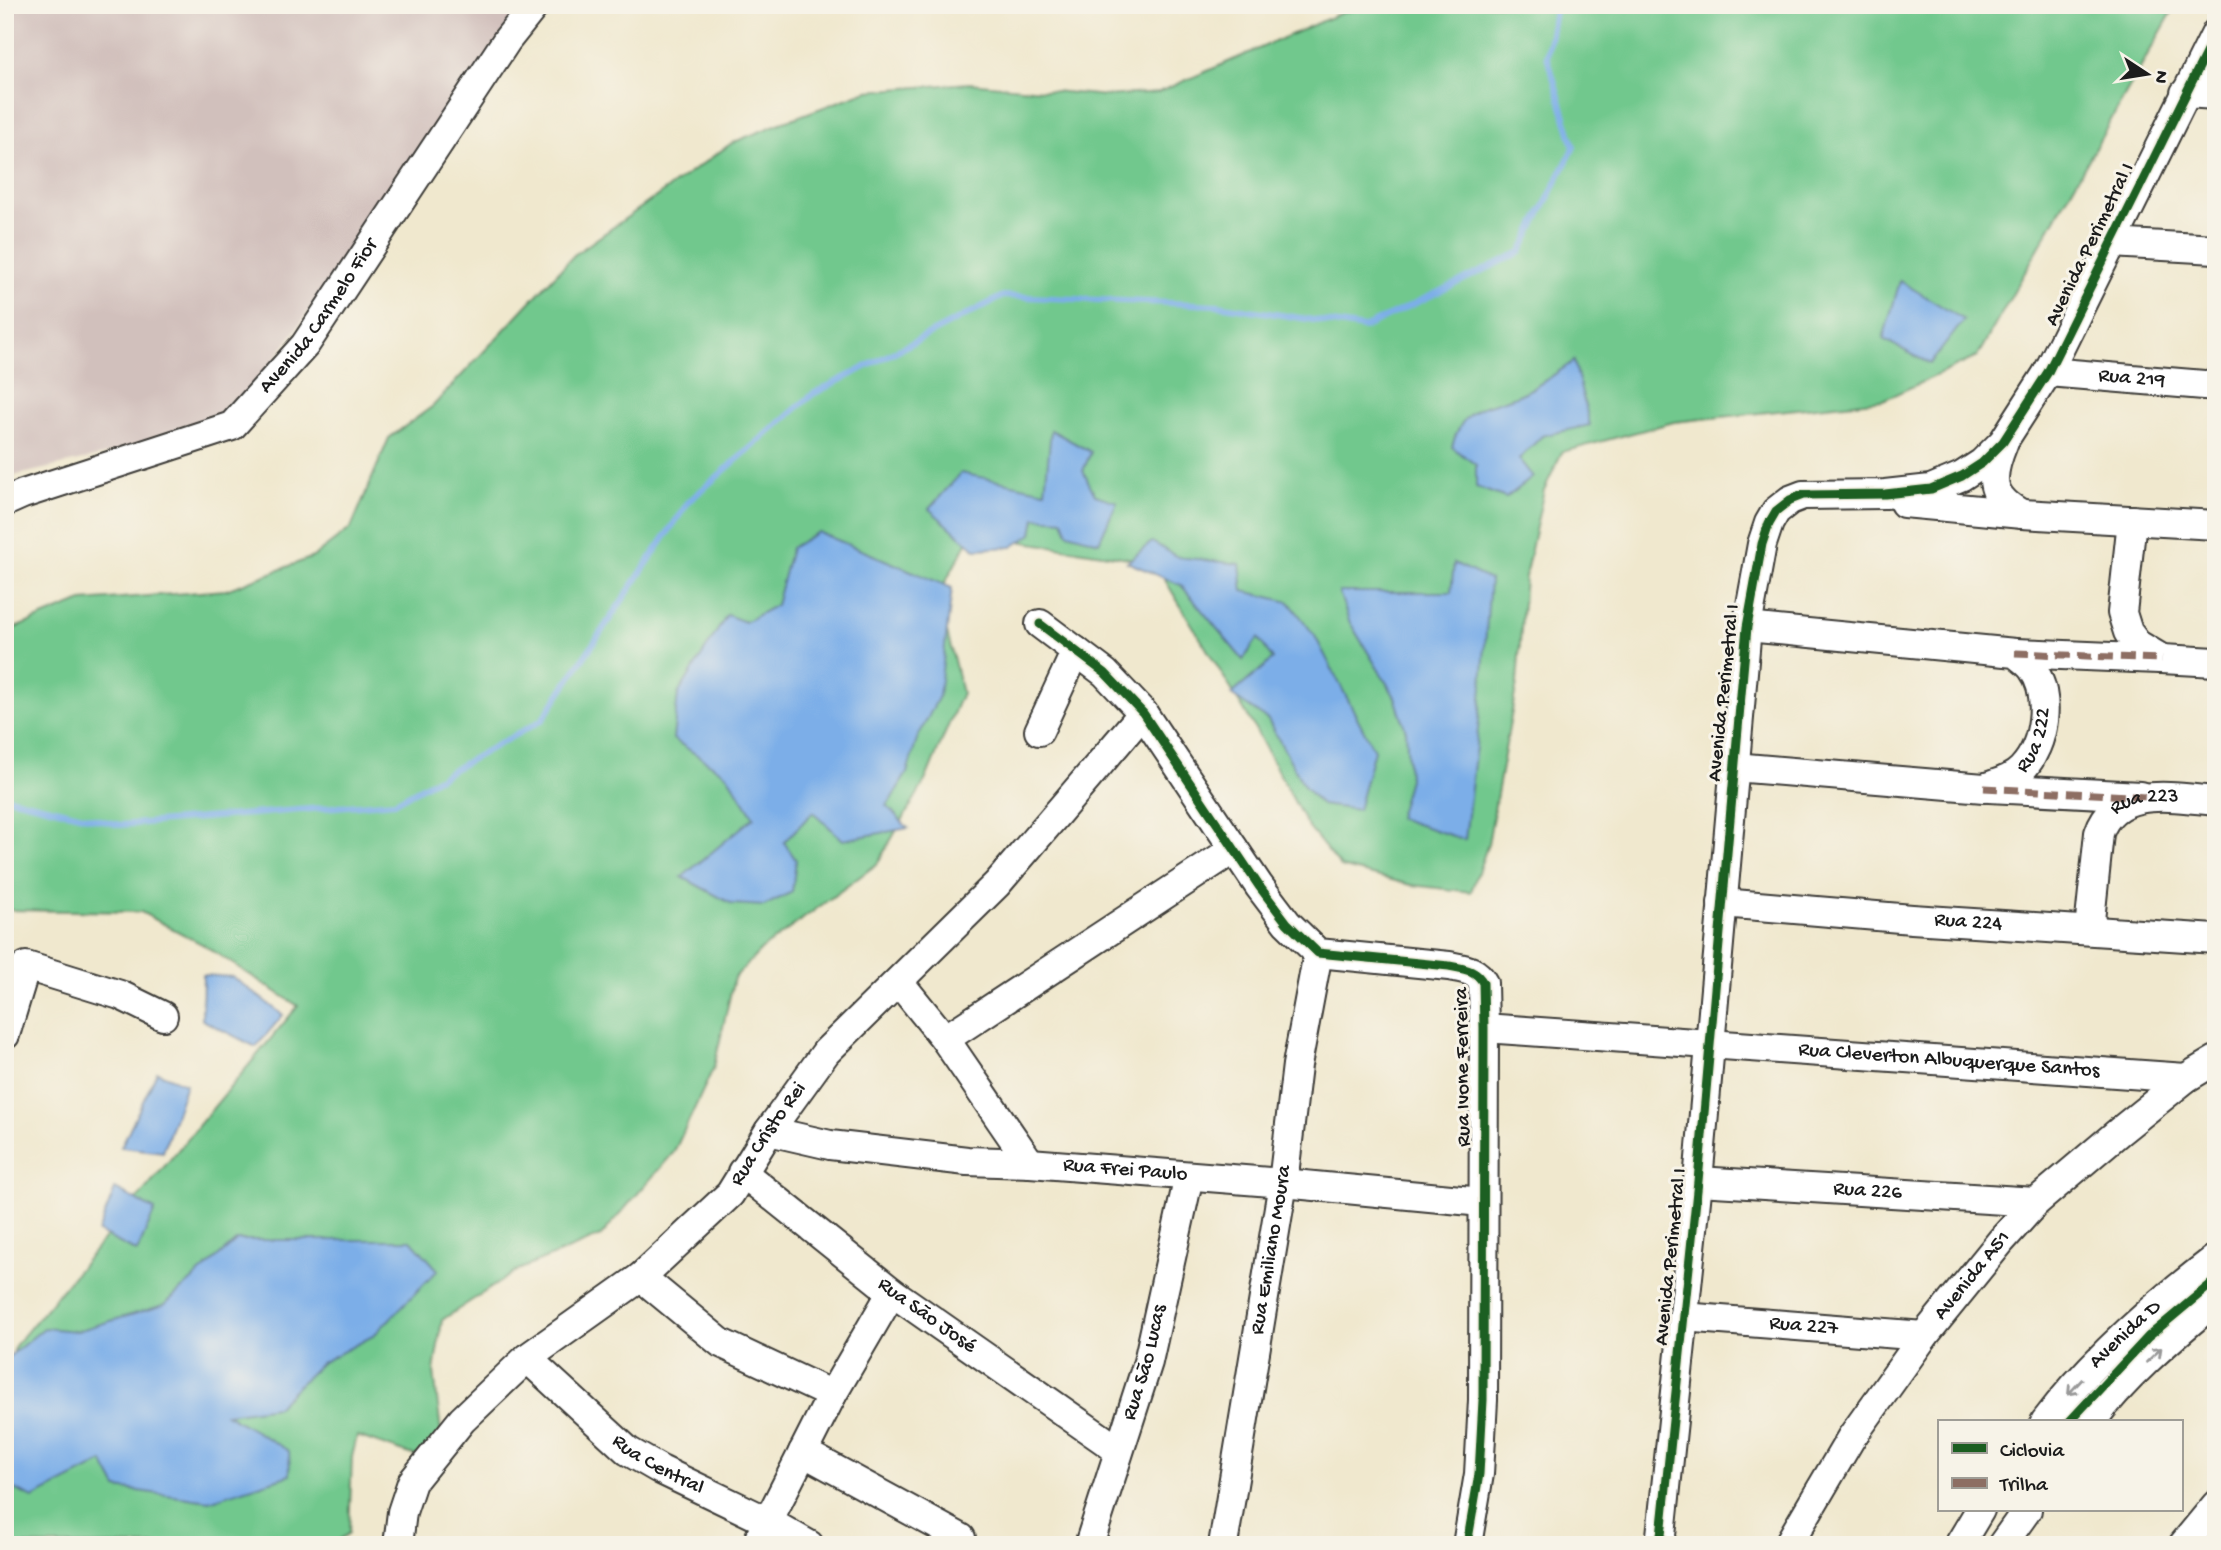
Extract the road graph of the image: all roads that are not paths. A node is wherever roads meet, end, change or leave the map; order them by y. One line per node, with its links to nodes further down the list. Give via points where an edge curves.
1 (535, 5): 11 (street, Avenida Carmelo Fior, via 507,40 305,345 232,426)
2 (2216, 33): 3 (street, Avenida Perimetral I)
3 (2185, 93): 4 (street); 5 (street, Avenida Perimetral I)
4 (2216, 95)
5 (2111, 243): 6 (street); 7 (street, Avenida Perimetral I)
6 (2216, 249)
7 (2048, 372): 8 (street, Rua 219); 9 (street, Avenida Perimetral I)
8 (2216, 386)
9 (2003, 442): 10 (street, Avenida Perimetral I, via 1982,463 1931,489); 12 (street, via 1994,472 1996,492 2008,507)
10 (1811, 495): 12 (street); 16 (street, Avenida Perimetral I, via 1790,500 1769,523)
11 (5, 502)
12 (2022, 514): 13 (street)
13 (2132, 520): 14 (street); 19 (street, via 2124,620 2137,644)
14 (2216, 525)
15 (1040, 624): 17 (street)
16 (1746, 628): 18 (street); 23 (street, Avenida Perimetral I)
17 (1076, 651): 21 (street, via 1105,673); 22 (street)
18 (2015, 653): 19 (street); 24 (street, Rua 222, via 2038,679 2042,724 2037,745 2022,770)
19 (2162, 659): 20 (street)
20 (2216, 662)
21 (1143, 713): 27 (street); 32 (street, Rua Cristo Rei, via 997,884)
22 (1039, 731)
23 (1734, 767): 24 (street, Rua 222); 28 (street, Avenida Perimetral I)
24 (1984, 788): 25 (street)
25 (2147, 797): 26 (street, Rua 223); 29 (street, Rua 223, via 2119,806 2102,824)
26 (2216, 801)
27 (1234, 849): 31 (street, via 1287,923); 36 (street)
28 (1722, 903): 29 (street, Rua 224); 37 (street, Avenida Perimetral I)
29 (2089, 930): 30 (street, Rua 224)
30 (2216, 939)
31 (1318, 953): 34 (street, Rua Ivone Ferreira, via 1475,972 1483,983); 45 (street, Rua Emiliano Moura, via 1297,1065)
32 (899, 982): 36 (street); 40 (street, Rua Cristo Rei, via 825,1052)
33 (163, 1016): 35 (street, via 120,995 26,966)
34 (1484, 1028): 37 (street, Rua Cleverton Albuquerque Santos); 46 (street, Rua Ivone Ferreira)
35 (5, 1035)
36 (945, 1039): 41 (street)
37 (1710, 1045): 39 (street, Rua Cleverton Albuquerque Santos); 44 (street, Avenida Perimetral I)
38 (2216, 1060): 39 (street, Avenida A51)
39 (2186, 1078): 47 (street, Avenida A51)
40 (769, 1132): 41 (street, Rua Frei Paulo, via 830,1145 967,1161); 42 (street, Rua Cristo Rei)
41 (1030, 1163): 43 (street, Rua Frei Paulo)
42 (742, 1172): 49 (street, Rua Cristo Rei, via 730,1194); 50 (street, Rua São José)
43 (1189, 1176): 45 (street, Rua Frei Paulo); 58 (street, Rua São Lucas, via 1147,1362)
44 (1698, 1181): 47 (street, Rua 226); 52 (street, Avenida Perimetral I)
45 (1283, 1183): 46 (street, Rua Frei Paulo); 68 (street, Rua Emiliano Moura)
46 (1482, 1202): 69 (street, Rua Ivone Ferreira, via 1482,1433)
47 (2036, 1202): 53 (street, Avenida A51)
48 (2216, 1258): 56 (street, Avenida D, one-way to 56, via 2142,1320)
49 (640, 1277): 54 (street, Rua Cristo Rei); 55 (street, via 721,1343)
50 (892, 1292): 55 (street); 58 (street, Rua São José)
51 (2216, 1300): 57 (street, Avenida D, one-way to 51, via 2159,1350)
52 (1683, 1317): 53 (street, Rua 227); 70 (street, Avenida Perimetral I)
53 (1924, 1336): 71 (street, Avenida A51, via 1851,1438)
54 (527, 1358): 63 (street, Rua Central, via 628,1451); 65 (street, Rua Cristo Rei, via 461,1420 412,1482)
55 (832, 1395): 59 (street)
56 (2047, 1420)
57 (2092, 1420)
58 (1118, 1450): 67 (street, Rua São Lucas)
59 (803, 1452): 63 (street); 64 (street)
60 (2216, 1505): 74 (street)
61 (1979, 1512): 72 (street)
62 (2026, 1512): 73 (street)
63 (761, 1533): 66 (street, Rua Central)
64 (961, 1538)
65 (398, 1545)
66 (809, 1545)
67 (1089, 1545)
68 (1223, 1545)
69 (1467, 1545)
70 (1661, 1545)
71 (1788, 1545)
72 (1959, 1545)
73 (2002, 1545)
74 (2183, 1545)

